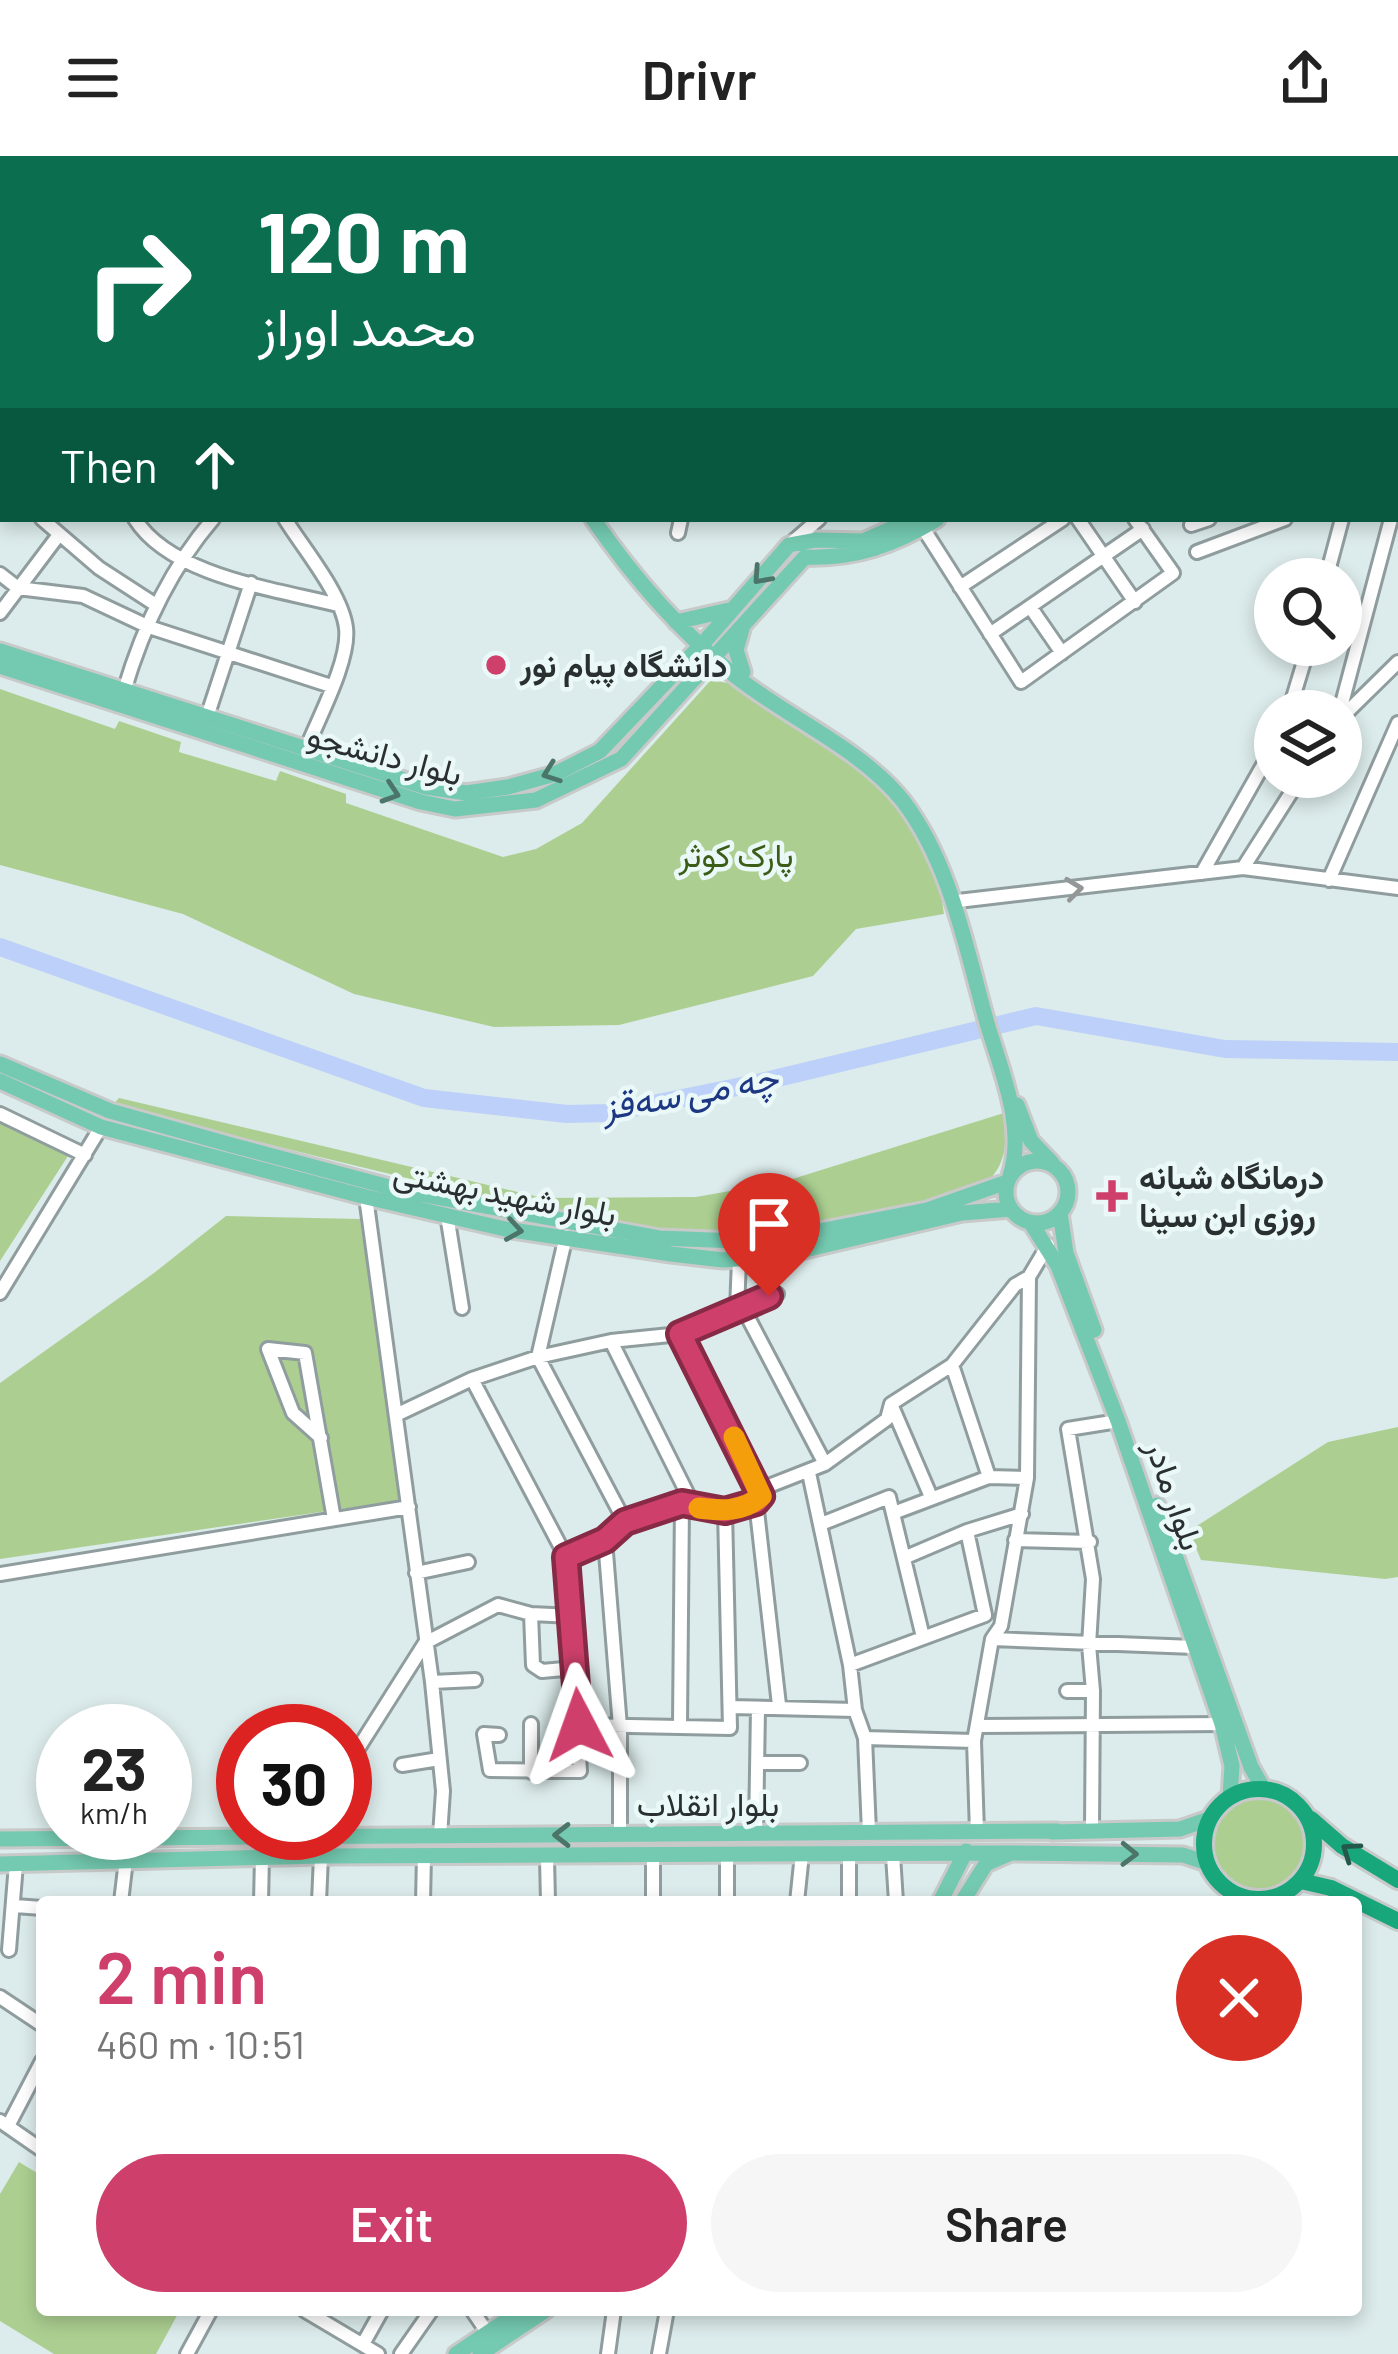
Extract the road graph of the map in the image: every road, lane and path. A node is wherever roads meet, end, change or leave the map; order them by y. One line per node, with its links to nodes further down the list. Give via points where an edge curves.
1 (45, 522): 17 (street)
2 (137, 522): 22 (street)
3 (211, 522): 22 (street)
4 (286, 522): 29 (street)
5 (595, 522): 33 (main road)
6 (604, 522): 33 (main road)
7 (816, 522): 18 (street)
8 (924, 522): 18 (main road, via 863,542); 25 (street); 32 (main road, via 867,553 805,557)
9 (1058, 522): 25 (street)
10 (1080, 522): 20 (street)
11 (1200, 522): 16 (street)
12 (1279, 522): 19 (street)
13 (1341, 522): 21 (street)
14 (1390, 522): 46 (street)
15 (1139, 524): 20 (street); 27 (street, via 1173,573)
16 (1192, 525)
17 (58, 536): 26 (street); 28 (street)
18 (789, 545): 32 (main road, one-way to 32)
19 (1197, 552)
20 (1103, 557): 27 (street); 35 (street)
21 (1332, 558)
22 (179, 560): 24 (street); 28 (street)
23 (0, 574): 26 (street)
24 (251, 583): 29 (street); 38 (street)
25 (960, 587): 35 (street)
26 (18, 588): 31 (street); 34 (street, via 83,596)
27 (1135, 602): 39 (street)
28 (155, 605): 34 (street)
29 (339, 605): 44 (street, via 345,649)
30 (1033, 611): 39 (street)
31 (0, 613)
32 (738, 614): 33 (main road); 36 (main road); 43 (main road)
33 (681, 622): 36 (main road); 42 (main road)
34 (149, 627): 38 (street); 47 (street)
35 (990, 634): 39 (street, via 1021,682)
36 (709, 648): 42 (main road, بلوار دانشجو); 43 (main road); 45 (main road, بلوار دانشجو)
37 (0, 651): 47 (main road, بلوار دانشجو)
38 (230, 651): 44 (street); 49 (street)
39 (1063, 653)
40 (1398, 662): 48 (street)
41 (0, 666): 53 (main road, بلوار دانشجو, one-way to 53, via 455,809 536,800)
42 (672, 674): 52 (main road, بلوار دانشجو)
43 (739, 674): 45 (main road, via 719,670); 60 (main road, via 888,784 931,848)
44 (331, 686): 51 (street)
45 (683, 688): 53 (main road, بلوار دانشجو)
46 (1346, 690)
47 (124, 691): 49 (main road, بلوار دانشجو)
48 (1362, 694)
49 (207, 717): 51 (main road, بلوار دانشجو)
50 (1397, 728): 58 (street)
51 (307, 747): 52 (main road, بلوار دانشجو, one-way to 51, via 555,774 466,793)
52 (599, 751): 53 (main road)
53 (608, 767)
54 (1254, 781): 57 (street)
55 (1288, 798): 56 (street)
56 (1243, 868): 57 (street); 58 (street)
57 (1202, 873): 60 (street, one-way to 57)
58 (1329, 880): 59 (street)
59 (1397, 885)
60 (960, 912): 63 (main road)
61 (0, 1064): 64 (main road, بلوار شهید بهشتی)
62 (0, 1081): 66 (main road, بلوار شهید بهشتی)
63 (1013, 1105): 68 (main road); 69 (main road)
64 (110, 1111): 66 (main road); 69 (main road, بلوار شهید بهشتی, via 404,1191 659,1238 764,1242 927,1210)
65 (0, 1114): 67 (street)
66 (100, 1126): 67 (street); 70 (main road, بلوار شهید بهشتی)
67 (85, 1155): 79 (street)
68 (1052, 1163): 69 (main road, via 1032,1160); 72 (main road, via 1068,1186)
69 (1008, 1179): 71 (main road)
70 (366, 1197): 73 (main road, بلوار شهید بهشتی); 89 (street)
71 (1011, 1209): 74 (main road); 77 (main road, بلوار شهید بهشتی)
72 (1060, 1213): 74 (main road); 148 (main road, بلوار مادر, via 1074,1275)
73 (447, 1215): 75 (main road, بلوار شهید بهشتی, one-way to 75); 81 (street)
74 (1031, 1223): 76 (main road, بلوار مادر)
75 (566, 1237): 77 (main road, بلوار شهید بهشتی); 85 (street)
76 (1048, 1245): 78 (street); 90 (main road, بلوار مادر)
77 (739, 1260): 82 (street)
78 (1029, 1277): 86 (street); 95 (street)
79 (0, 1293)
80 (777, 1294): 82 (street)
81 (462, 1308)
82 (740, 1309): 83 (street); 92 (street)
83 (680, 1334): 84 (street); 96 (street)
84 (611, 1341): 85 (street); 98 (street)
85 (538, 1357): 87 (street); 104 (street)
86 (952, 1365): 88 (street); 94 (street)
87 (472, 1379): 89 (street); 110 (street)
88 (891, 1404): 92 (street, via 887,1419); 97 (street)
89 (398, 1414): 99 (street)
90 (1118, 1421): 109 (street, via 1068,1430); 121 (main road, بلوار مادر)
91 (321, 1438): 91 (street, via 304,1353 268,1349 293,1412); 103 (street)
92 (825, 1464): 93 (street)
93 (809, 1473): 96 (street); 105 (street)
94 (989, 1477): 95 (street); 97 (street)
95 (1027, 1478): 102 (street)
96 (758, 1495): 100 (street); 128 (street)
97 (931, 1497): 101 (street)
98 (688, 1505): 100 (street); 104 (street); 133 (street)
99 (409, 1508): 103 (street); 113 (street)
100 (725, 1511): 129 (street)
101 (896, 1512): 105 (street, via 889,1497); 111 (street)
102 (1022, 1514): 106 (street); 108 (street)
103 (334, 1519): 114 (street)
104 (625, 1522): 107 (street)
105 (821, 1523): 122 (street)
106 (967, 1531): 111 (street); 117 (street, via 985,1615)
107 (605, 1540): 110 (street); 138 (street)
108 (1015, 1540): 109 (street); 118 (street)
109 (1090, 1542): 120 (street)
110 (566, 1557): 116 (street)
111 (906, 1557): 117 (street)
112 (468, 1562): 113 (street)
113 (416, 1573): 119 (street)
114 (0, 1574)
115 (531, 1614): 116 (street); 119 (street, via 498,1605); 123 (street, via 533,1665)
116 (573, 1616): 123 (street)
117 (923, 1637): 122 (street)
118 (992, 1639): 120 (street); 136 (street)
119 (425, 1643): 125 (street); 137 (street)
120 (1089, 1645): 121 (street); 127 (street)
121 (1194, 1647): 134 (main road, بلوار مادر)
122 (850, 1665): 131 (street)
123 (575, 1668): 135 (street)
124 (476, 1680): 125 (street)
125 (432, 1682): 143 (street)
126 (1066, 1690): 127 (street)
127 (1093, 1691): 139 (street)
128 (779, 1705): 130 (street); 131 (street)
129 (731, 1707): 130 (street); 133 (street, via 730,1728)
130 (758, 1708): 145 (street)
131 (855, 1710): 141 (street)
132 (531, 1724): 147 (street)
133 (680, 1724): 138 (street)
134 (1222, 1724): 139 (street); 149 (main road, بلوار مادر)
135 (579, 1725): 138 (street); 147 (street, via 580,1771)
136 (979, 1726): 139 (street); 142 (street)
137 (372, 1727)
138 (620, 1727): 157 (street)
139 (1092, 1727): 152 (street)
140 (499, 1735): 147 (street, via 484,1734 490,1771)
141 (865, 1738): 142 (street); 154 (street)
142 (974, 1741): 155 (street)
143 (439, 1759): 146 (street); 159 (street)
144 (800, 1762): 145 (street)
145 (759, 1763): 156 (street)
146 (402, 1765)
147 (531, 1772)
148 (1263, 1788): 149 (highway); 150 (highway, via 1288,1796)
149 (1230, 1796): 151 (highway)
150 (1307, 1816): 180 (highway, one-way to 150); 181 (highway, via 1315,1842)
151 (1209, 1819): 152 (main road, بلوار انقلاب, via 1180,1828); 178 (highway)
152 (1092, 1829): 153 (main road, بلوار انقلاب)
153 (1057, 1831): 155 (main road, بلوار انقلاب); 165 (main road, بلوار انقلاب, via 990,1840)
154 (869, 1832): 155 (main road, بلوار انقلاب); 156 (main road, بلوار انقلاب)
155 (977, 1832)
156 (757, 1833): 158 (main road, بلوار انقلاب)
157 (620, 1834): 158 (main road, بلوار انقلاب); 159 (main road, بلوار انقلاب, one-way to 159)
158 (700, 1834): 171 (main road, via 700,1850)
159 (440, 1836): 160 (main road, بلوار انقلاب)
160 (372, 1837)
161 (0, 1839): 162 (main road, بلوار انقلاب)
162 (36, 1839)
163 (1011, 1853): 165 (main road, بلوار انقلاب); 178 (main road, بلوار انقلاب, one-way to 178, via 1183,1855); 182 (main road, via 986,1864)
164 (802, 1854): 167 (main road, بلوار انقلاب); 172 (main road, بلوار انقلاب); 191 (street)
165 (962, 1854): 168 (main road, بلوار انقلاب); 183 (main road)
166 (424, 1855): 169 (main road, بلوار انقلاب); 174 (main road, بلوار انقلاب); 187 (street)
167 (849, 1855): 173 (main road, بلوار انقلاب); 192 (street)
168 (926, 1855): 173 (main road, بلوار انقلاب); 183 (main road)
169 (372, 1856)
170 (653, 1856): 171 (main road, بلوار انقلاب); 174 (main road, بلوار انقلاب); 189 (street)
171 (684, 1856): 172 (main road, بلوار انقلاب)
172 (727, 1856): 190 (street)
173 (893, 1856): 193 (street)
174 (547, 1858): 188 (street)
175 (126, 1860): 179 (main road, بلوار انقلاب); 184 (street)
176 (262, 1860): 185 (street)
177 (321, 1860): 186 (street)
178 (1207, 1863): 195 (highway)
179 (8, 1864): 199 (street)
180 (1398, 1880)
181 (1301, 1881): 196 (highway); 197 (highway)
182 (971, 1886): 183 (main road, via 961,1874); 194 (main road)
183 (946, 1890)
184 (122, 1896)
185 (261, 1896)
186 (320, 1896)
187 (423, 1896)
188 (548, 1896)
189 (653, 1896)
190 (727, 1896)
191 (798, 1896)
192 (849, 1896)
193 (896, 1896)
194 (965, 1896)
195 (1241, 1896)
196 (1276, 1896)
197 (1347, 1896)
198 (1362, 1903): 201 (highway)
199 (15, 1906): 200 (street); 202 (street)
200 (36, 1908)
201 (1398, 1921)
202 (9, 1950)
203 (0, 1997): 204 (street)
204 (36, 2021)
205 (36, 2070): 206 (street)
206 (4, 2123): 207 (street)
207 (36, 2146)
208 (208, 2316): 219 (street)
209 (329, 2316): 218 (street)
210 (379, 2316): 218 (street)
211 (427, 2316): 221 (street)
212 (478, 2316): 217 (street)
213 (512, 2316): 217 (main road)
214 (537, 2316): 223 (main road)
215 (613, 2316): 224 (street)
216 (666, 2316): 225 (street)
217 (488, 2332): 222 (main road)
218 (363, 2344): 220 (street)
219 (193, 2352)
220 (378, 2354)
221 (400, 2354)
222 (456, 2354)
223 (480, 2354)
224 (608, 2354)
225 (659, 2354)

